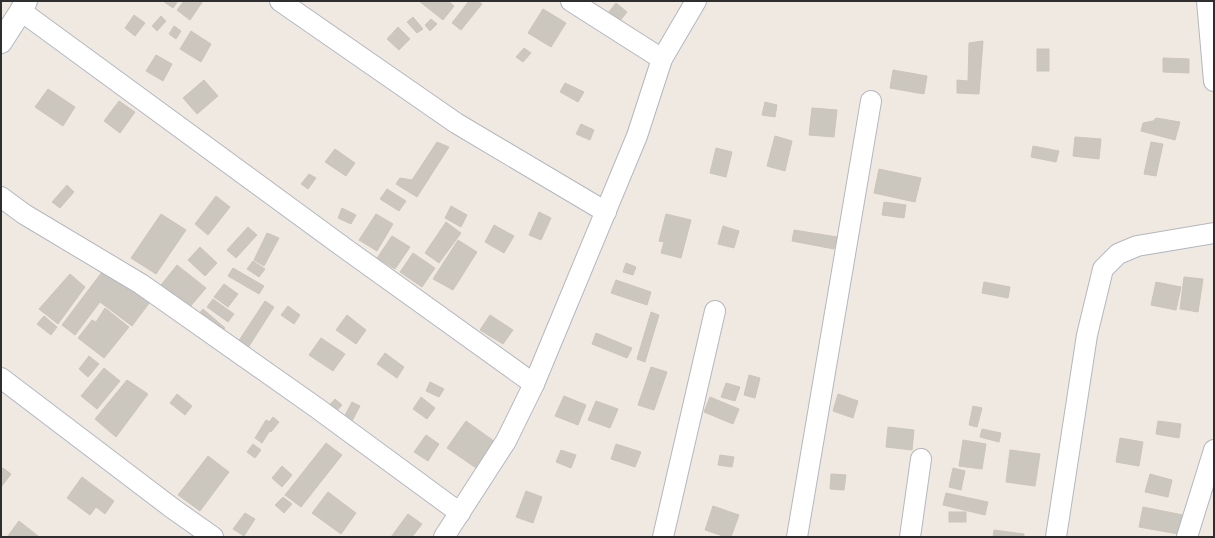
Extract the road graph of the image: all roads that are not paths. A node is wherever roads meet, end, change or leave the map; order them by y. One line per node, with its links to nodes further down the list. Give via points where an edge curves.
1 (280, 1): 11 (street, via 456,123)
2 (571, 1): 7 (street)
3 (696, 1): 7 (street)
4 (1207, 1): 8 (street)
5 (23, 6): 6 (street); 15 (street, via 346,249)
6 (2, 37)
7 (662, 60): 11 (street, via 637,136)
8 (1214, 81)
9 (871, 101): 22 (street)
10 (1, 197): 18 (street, via 69,242 141,284)
11 (606, 212): 15 (street)
12 (1214, 233): 24 (street, via 1137,246 1118,254 1103,269 1087,335)
13 (715, 311): 21 (street)
14 (1, 378): 19 (street)
15 (534, 384): 18 (street, via 506,441)
16 (1214, 450): 25 (street)
17 (921, 459): 23 (street)
18 (460, 513): 20 (street)
19 (213, 537)
20 (444, 537)
21 (663, 537)
22 (797, 537)
23 (910, 537)
24 (1056, 537)
25 (1187, 537)

